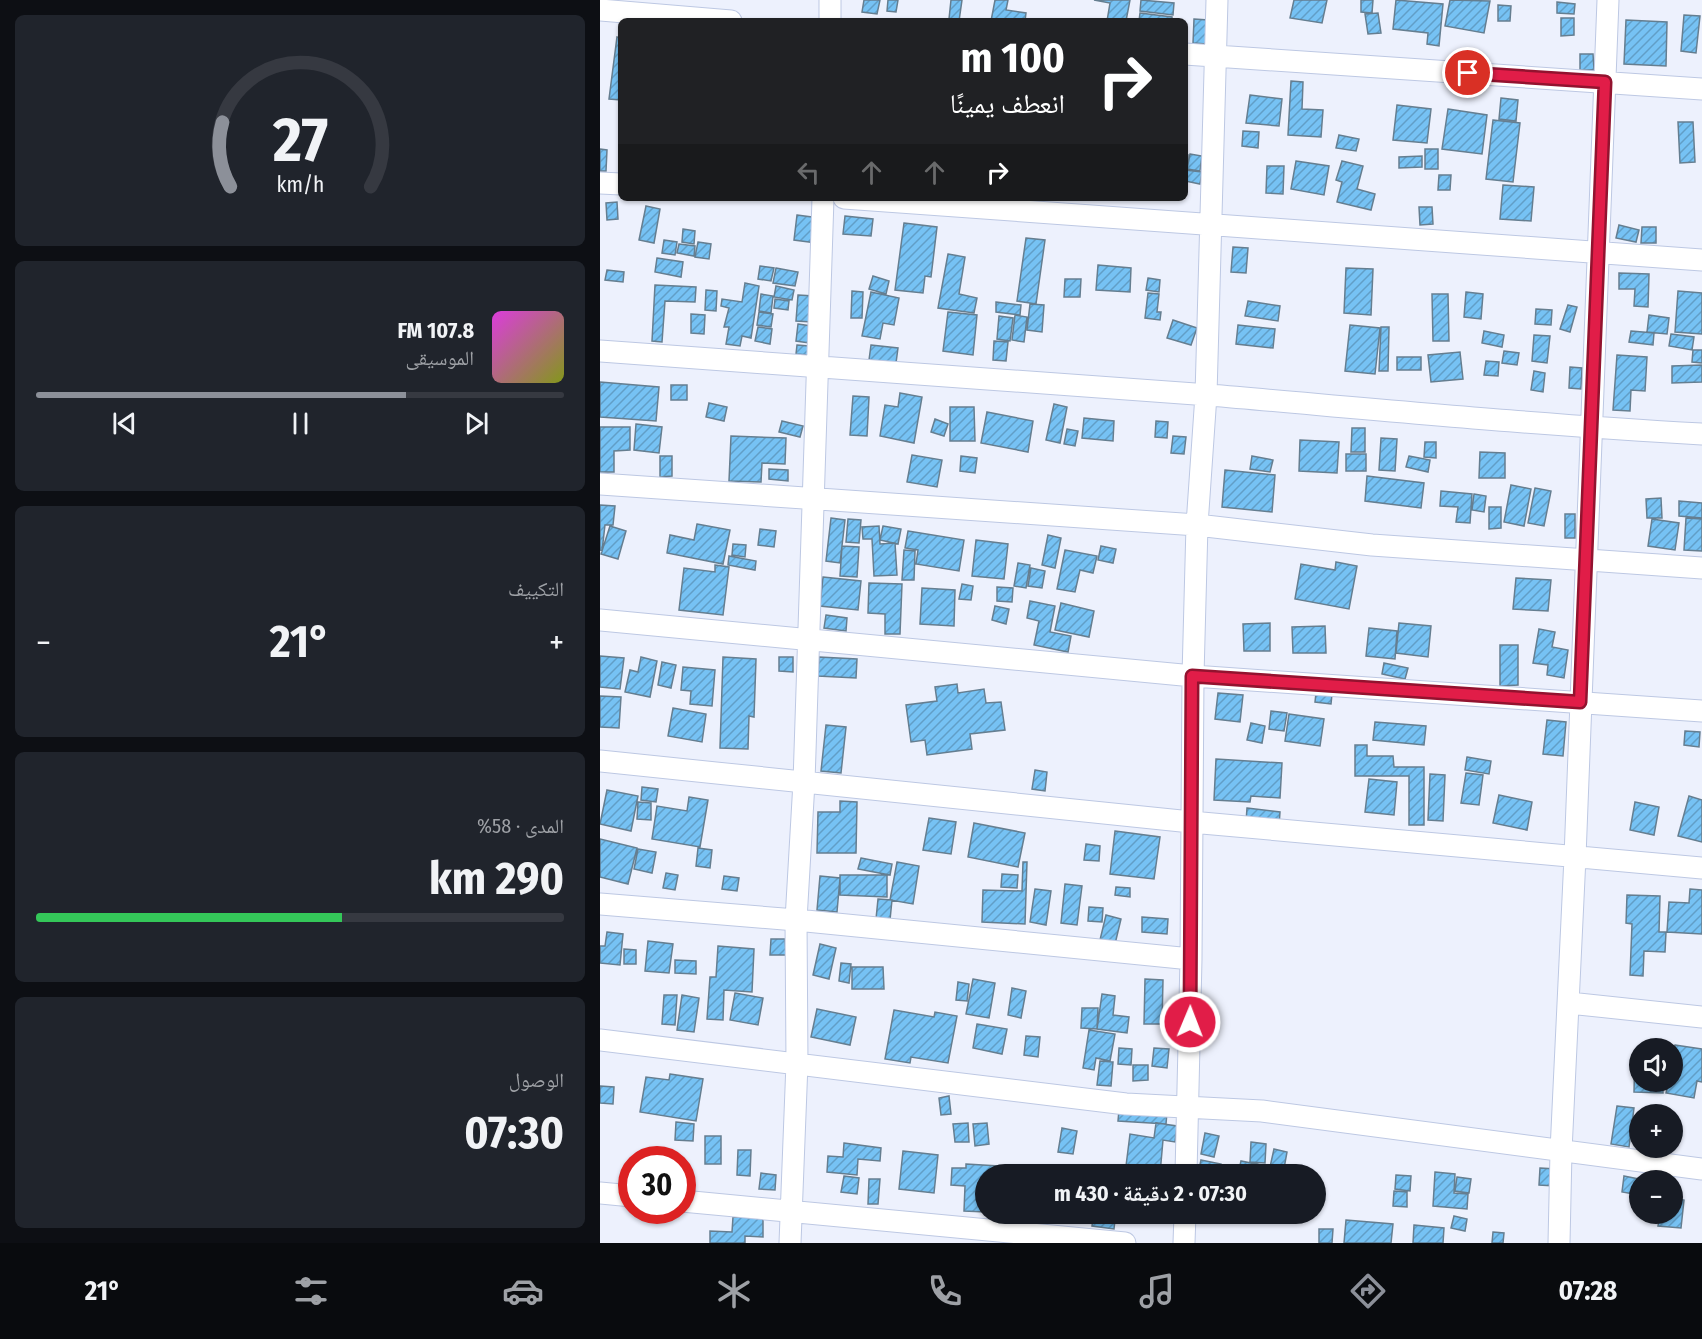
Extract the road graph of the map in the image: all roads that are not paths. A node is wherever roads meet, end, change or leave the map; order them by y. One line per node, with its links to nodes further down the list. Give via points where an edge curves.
1 (830, 0): 6 (street)
2 (1217, 0): 8 (street)
3 (1608, 0): 9 (street)
4 (600, 10): 5 (street)
5 (695, 18)
6 (830, 18)
7 (1188, 54): 8 (street)
8 (1217, 56): 9 (street); 15 (street)
9 (1605, 82): 10 (street); 16 (street)
10 (1702, 89)
11 (600, 183): 12 (street)
12 (618, 184)
13 (822, 201): 19 (street)
14 (886, 201): 15 (street)
15 (1212, 224): 16 (street); 20 (street)
16 (1599, 252): 17 (street); 21 (street)
17 (1702, 260)
18 (600, 351): 19 (street)
19 (816, 365): 20 (street); 24 (street)
20 (1206, 395): 21 (street); 25 (street)
21 (1591, 428): 22 (street); 26 (street)
22 (1702, 434)
23 (600, 484): 24 (street)
24 (814, 498): 25 (street); 29 (street)
25 (1197, 525): 26 (street, via 1372,545); 30 (street)
26 (1587, 560): 27 (street); 31 (street)
27 (1702, 568)
28 (600, 620): 29 (street)
29 (808, 639): 30 (street); 34 (street)
30 (1192, 676): 31 (street); 35 (street)
31 (1580, 702): 32 (street); 36 (street)
32 (1702, 711)
33 (600, 761): 34 (street)
34 (804, 782): 35 (street); 39 (street)
35 (1191, 822): 36 (street); 40 (street)
36 (1575, 857): 37 (street); 41 (street)
37 (1702, 868)
38 (600, 904): 39 (street)
39 (796, 920): 40 (street); 44 (street)
40 (1191, 959): 45 (street)
41 (1569, 1003): 42 (street); 46 (street)
42 (1702, 1017)
43 (600, 1040): 44 (street)
44 (797, 1063): 45 (street, via 1126,1104); 52 (street)
45 (1188, 1106): 46 (street, via 1262,1111); 47 (street)
46 (1561, 1151): 48 (street); 57 (street)
47 (1186, 1164)
48 (1702, 1169)
49 (600, 1193): 50 (street)
50 (618, 1195)
51 (696, 1202): 52 (street)
52 (790, 1211): 54 (street); 55 (street)
53 (1185, 1224): 56 (street)
54 (790, 1243)
55 (1125, 1243)
56 (1184, 1243)
57 (1559, 1243)

